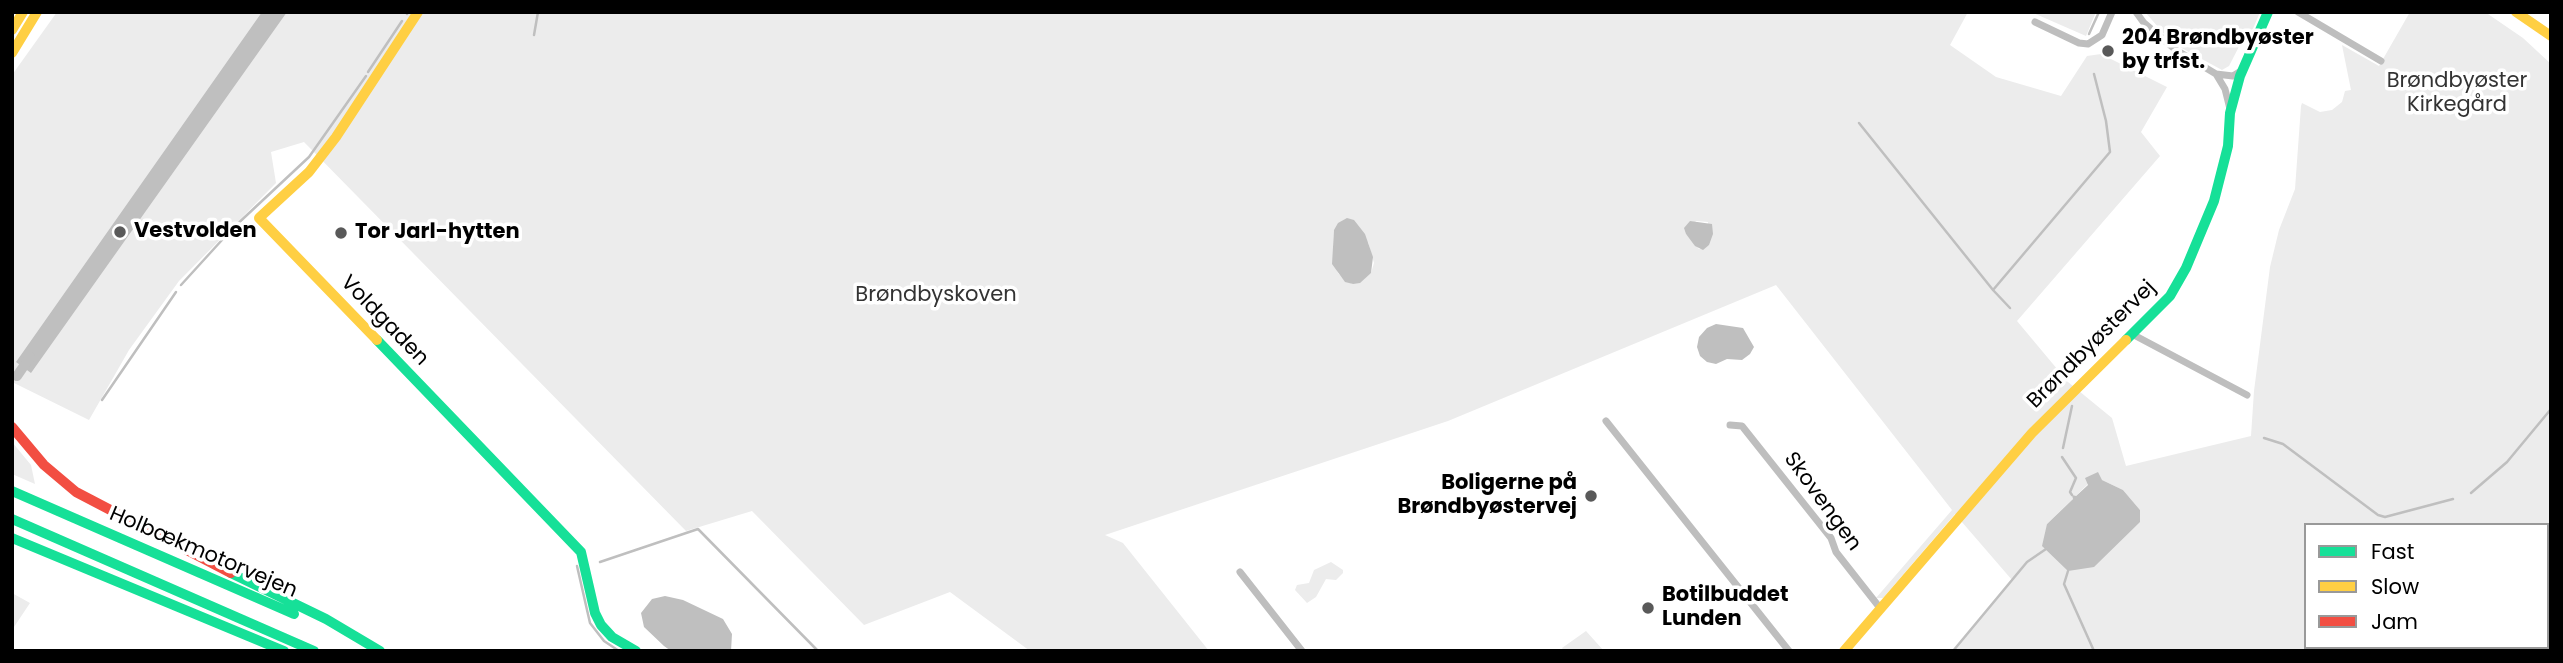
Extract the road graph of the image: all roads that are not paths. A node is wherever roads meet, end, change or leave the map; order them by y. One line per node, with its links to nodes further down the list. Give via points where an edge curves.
1 (23, 12): 10 (main road)
2 (37, 12): 12 (main road)
3 (418, 12): 30 (main road, Voldgaden, via 309,172 259,218 581,552 601,625)
4 (2112, 12): 9 (street, via 2102,35 2088,44)
5 (2136, 12): 15 (street, via 2176,50)
6 (2269, 12): 14 (main road, Brøndbyøstervej)
7 (2298, 12): 13 (street)
8 (2516, 12): 11 (main road)
9 (2035, 22)
10 (12, 30)
11 (2551, 36)
12 (12, 53)
13 (2381, 61)
14 (2241, 71): 15 (street, via 2234,76); 16 (main road, Brøndbyøstervej)
15 (2216, 74): 16 (street)
16 (2230, 113): 17 (main road, Brøndbyøstervej, via 2221,175 2186,268 2170,296)
17 (2132, 334): 18 (street); 26 (main road, Brøndbyøstervej, via 2032,433)
18 (2248, 395)
19 (1606, 421): 32 (street)
20 (1730, 425): 26 (street, Skovengen, via 1742,426)
21 (12, 427): 29 (main road, via 44,465 76,492)
22 (12, 491): 29 (main road, Holbækmotorvejen)
23 (12, 519): 28 (main road, Holbækmotorvejen)
24 (12, 538): 27 (main road)
25 (1240, 572): 31 (street)
26 (1880, 608): 33 (main road, Brøndbyøstervej)
27 (284, 651)
28 (314, 651)
29 (380, 651)
30 (635, 651)
31 (1302, 651)
32 (1788, 651)
33 (1844, 651)

